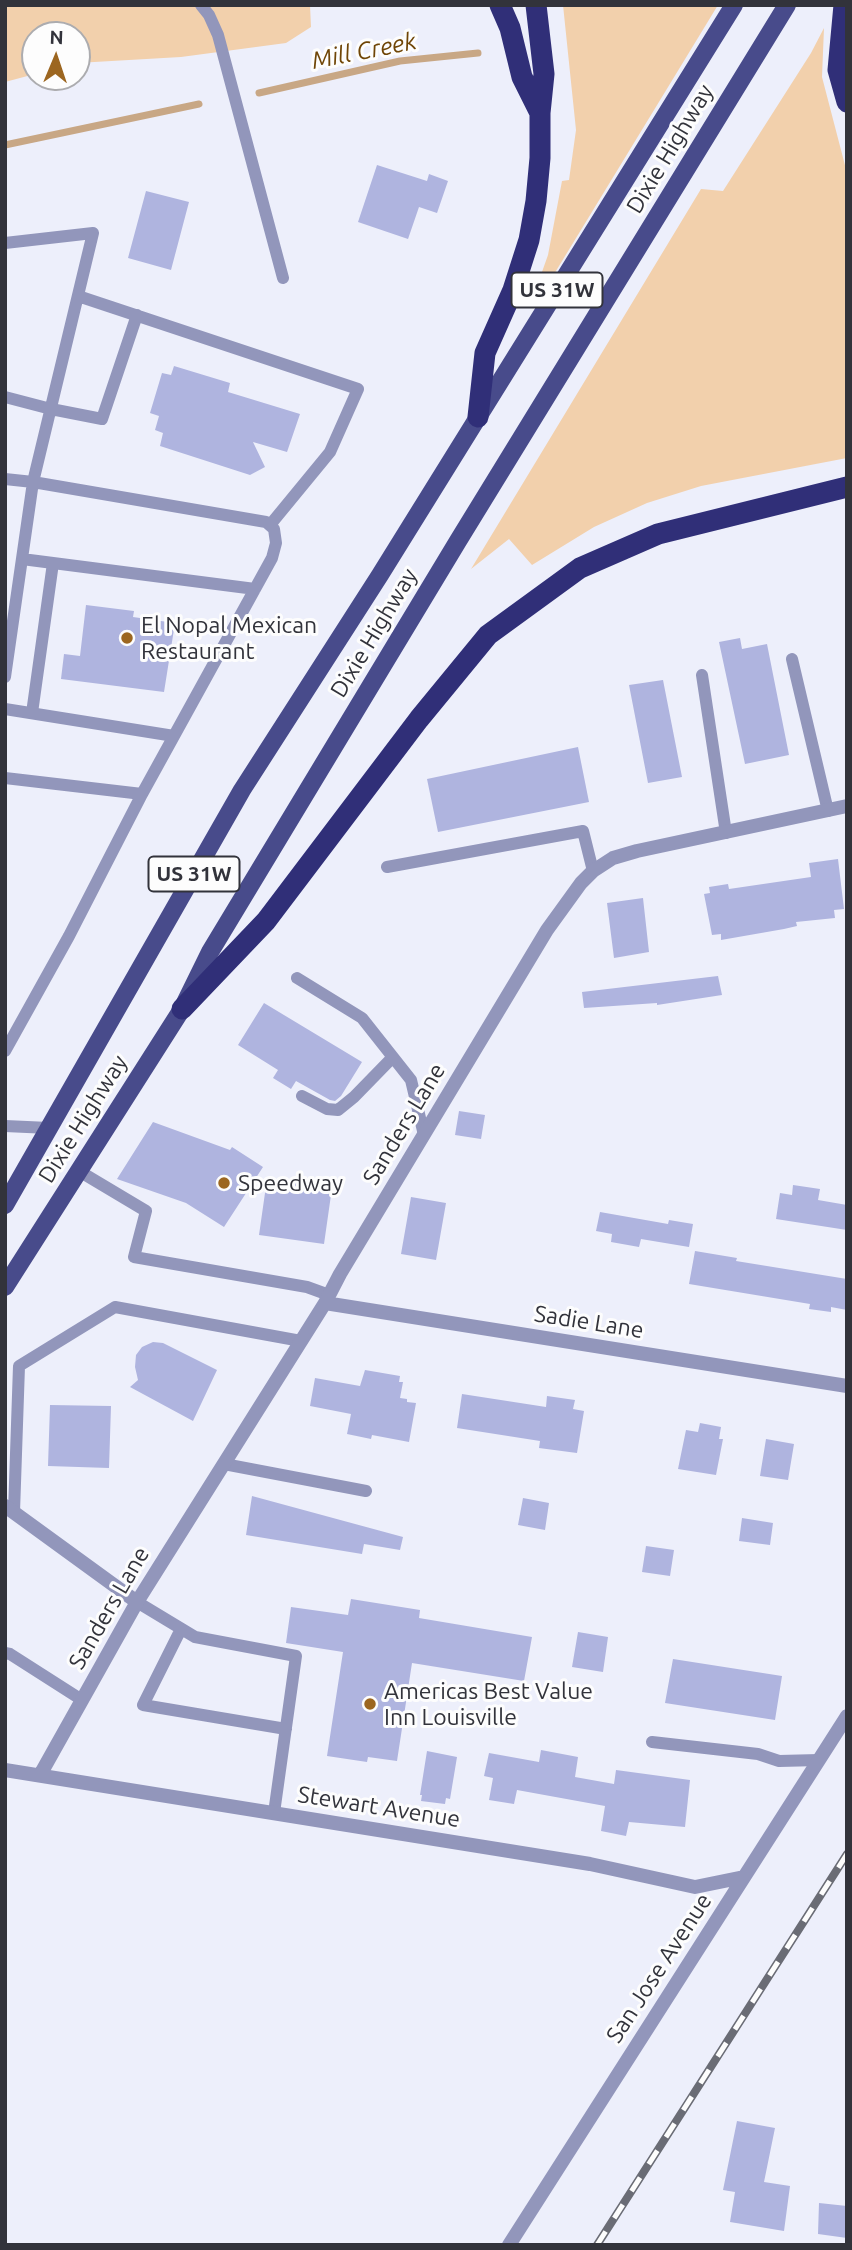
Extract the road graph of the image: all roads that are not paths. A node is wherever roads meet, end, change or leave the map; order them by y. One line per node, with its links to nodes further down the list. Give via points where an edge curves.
1 (201, 5): 10 (lane, via 218,36)
2 (500, 5): 8 (highway, via 522,77)
3 (536, 5): 8 (highway, via 544,74)
4 (734, 5): 15 (main road, Dixie Highway / US 31W)
5 (787, 5): 37 (main road, Dixie Highway / US 31W, via 209,953)
6 (844, 5): 7 (highway, via 838,70)
7 (847, 102)
8 (540, 113): 15 (highway, via 539,169 529,240 485,353)
9 (5, 243): 11 (lane, via 93,233)
10 (283, 278)
11 (78, 296): 12 (lane); 14 (lane)
12 (137, 316): 14 (lane, via 102,419); 19 (lane, via 358,389 330,452)
13 (5, 397): 14 (lane)
14 (51, 410): 17 (lane)
15 (478, 417): 42 (main road, Dixie Highway / US 31W, via 242,790)
16 (5, 479): 17 (lane)
17 (33, 482): 19 (lane); 20 (lane)
18 (847, 487): 37 (highway, via 658,534 580,568 488,635 266,921)
19 (270, 525): 22 (lane, via 276,543)
20 (22, 559): 21 (lane); 25 (lane)
21 (53, 563): 22 (lane); 27 (lane)
22 (255, 589): 28 (lane)
23 (792, 659): 32 (lane)
24 (702, 675): 33 (lane)
25 (5, 677)
26 (5, 709): 27 (lane)
27 (32, 713): 28 (lane)
28 (174, 736): 30 (lane)
29 (5, 778): 30 (lane)
30 (142, 794): 38 (lane)
31 (847, 806): 32 (street, Sanders Lane)
32 (828, 811): 33 (street, Sanders Lane)
33 (726, 832): 35 (street, Sanders Lane, via 613,858)
34 (387, 867): 35 (lane, via 583,831)
35 (593, 871): 43 (street, Sanders Lane, via 547,930)
36 (297, 978): 39 (lane, via 362,1018)
37 (181, 1009): 44 (main road, Dixie Highway / US 31W)
38 (5, 1051)
39 (393, 1057): 40 (lane, via 338,1110); 43 (lane, via 411,1080)
40 (302, 1097)
41 (5, 1126): 42 (lane)
42 (49, 1128): 45 (main road, Dixie Highway / US 31W)
43 (424, 1135): 47 (street, Sanders Lane)
44 (79, 1171): 46 (main road, Dixie Highway / US 31W); 47 (lane, via 146,1211 134,1257 307,1287)
45 (6, 1203)
46 (5, 1287)
47 (327, 1299): 48 (street, Sanders Lane); 49 (street, Sadie Lane)
48 (301, 1341): 50 (street, Sanders Lane); 52 (lane, via 115,1307 19,1366)
49 (847, 1386)
50 (224, 1464): 51 (lane); 53 (street, Sanders Lane)
51 (366, 1491)
52 (10, 1509): 53 (street)
53 (137, 1602): 54 (lane); 56 (street, Sanders Lane)
54 (181, 1629): 58 (lane, via 195,1637 296,1656); 58 (lane, via 143,1705)
55 (5, 1653): 56 (lane)
56 (82, 1700): 62 (street, Sanders Lane)
57 (847, 1716): 60 (street, San Jose Avenue)
58 (286, 1729): 63 (lane)
59 (652, 1742): 60 (lane, via 779,1761)
60 (819, 1760): 64 (street, San Jose Avenue)
61 (5, 1770): 62 (street, Stewart Avenue)
62 (40, 1775): 63 (street, Stewart Avenue)
63 (274, 1813): 64 (street, Stewart Avenue, via 590,1864 695,1887)
64 (744, 1877): 65 (street, San Jose Avenue)
65 (509, 2245)

